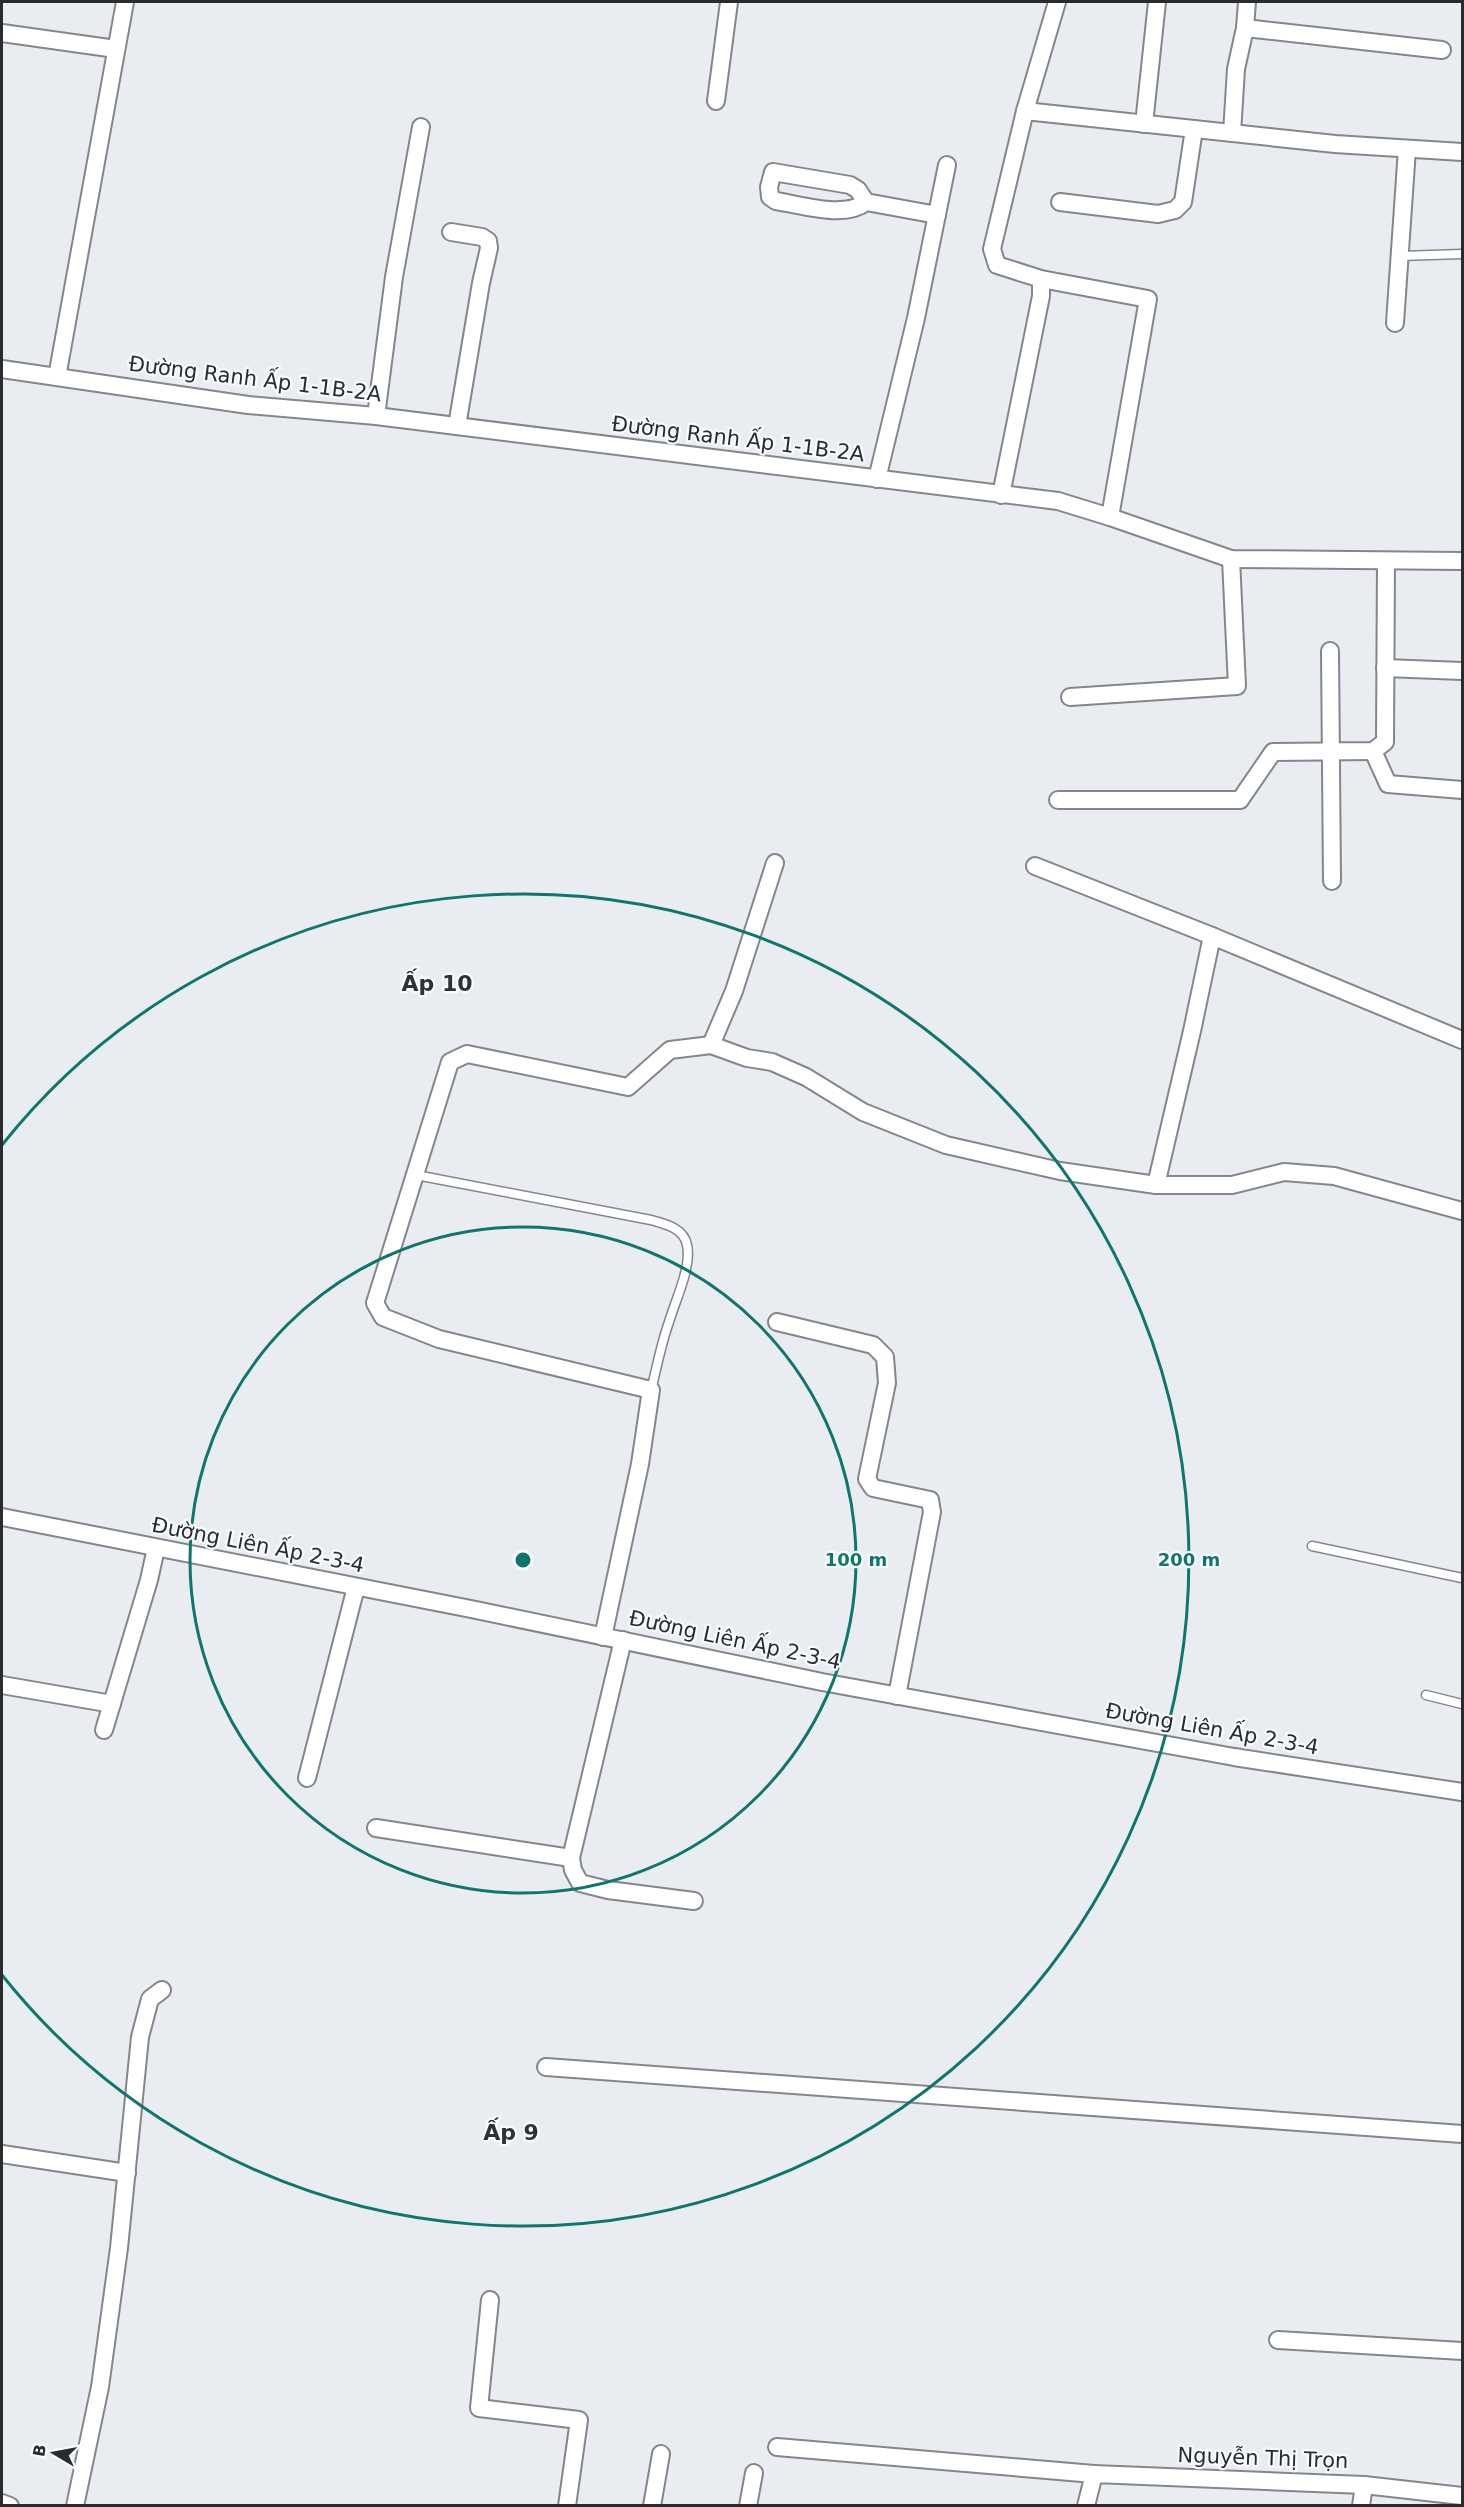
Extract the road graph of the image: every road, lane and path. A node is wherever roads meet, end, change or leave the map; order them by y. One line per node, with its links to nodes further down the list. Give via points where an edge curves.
1 (125, 2): 8 (street)
2 (729, 2): 10 (street)
3 (1057, 2): 11 (street)
4 (1157, 2): 12 (street)
5 (1247, 2): 6 (street)
6 (1245, 28): 9 (street); 15 (street, via 1236,69)
7 (2, 33): 8 (street)
8 (116, 49): 28 (street)
9 (1442, 50)
10 (716, 101)
11 (1025, 111): 12 (street); 25 (street, via 992,249 997,266)
12 (1144, 124): 14 (street)
13 (421, 127): 29 (street, via 393,277)
14 (1194, 129): 15 (street); 20 (street, via 1184,202 1175,210 1158,214)
15 (1232, 133): 16 (street)
16 (1407, 149): 17 (street); 24 (street)
17 (1462, 152)
18 (947, 165): 21 (street)
19 (866, 202): 19 (street, via 845,212 776,201 770,197 769,187 773,172 850,185); 21 (street)
20 (1060, 202)
21 (937, 215): 31 (street)
22 (451, 232): 30 (street, via 482,237 489,248)
23 (1462, 254): 24 (lane)
24 (1400, 256): 26 (street)
25 (1041, 279): 32 (street, via 1041,296); 33 (street, via 1148,299)
26 (1395, 323)
27 (2, 369): 28 (street, Đường Ranh Ấp 1-1B-2A)
28 (57, 377): 29 (street, Đường Ranh Ấp 1-1B-2A, via 248,405)
29 (376, 416): 30 (street, Đường Ranh Ấp 1-1B-2A)
30 (457, 426): 31 (street, Đường Ranh Ấp 1-1B-2A)
31 (877, 479): 32 (street, Đường Ranh Ấp 1-1B-2A)
32 (1001, 495): 33 (street, Đường Ranh Ấp 1-1B-2A, via 1058,501)
33 (1110, 517): 34 (street, Đường Ranh Ấp 1-1B-2A)
34 (1231, 559): 35 (street, Đường Ranh Ấp 1-1B-2A); 40 (street, via 1237,686)
35 (1386, 561): 36 (street, Đường Ranh Ấp 1-1B-2A); 38 (street)
36 (1462, 561)
37 (1330, 651): 42 (street)
38 (1385, 668): 39 (street); 41 (street, via 1385,742)
39 (1462, 671)
40 (1070, 697)
41 (1373, 750): 42 (street); 43 (street, via 1388,784)
42 (1331, 752): 44 (street, via 1273,752 1240,800); 47 (street)
43 (1462, 790)
44 (1058, 800)
45 (775, 863): 50 (street, via 734,991)
46 (1035, 866): 48 (street)
47 (1332, 881)
48 (1212, 936): 49 (street); 52 (street)
49 (1462, 1040)
50 (711, 1046): 51 (street, via 670,1050 628,1087 467,1054 450,1062); 52 (street, via 772,1062 806,1077 863,1112 946,1144 1060,1171)
51 (416, 1174): 55 (street, via 377,1291 375,1303 383,1317 439,1339); 55 (lane, via 651,1220 678,1231 688,1246 684,1280)
52 (1156, 1185): 53 (street, via 1232,1185 1284,1172 1334,1176)
53 (1462, 1211)
54 (777, 1322): 65 (street, via 873,1345 885,1357 887,1383 867,1479 873,1488 930,1500 932,1512)
55 (651, 1390): 61 (street, via 640,1464)
56 (2, 1517): 58 (street, Đường Liên Ấp 2-3-4)
57 (1312, 1546): 59 (lane)
58 (156, 1548): 60 (street, Đường Liên Ấp 2-3-4); 66 (street)
59 (1462, 1578)
60 (356, 1587): 61 (street, Đường Liên Ấp 2-3-4); 69 (street)
61 (603, 1636): 62 (street, Đường Liên Ấp 2-3-4)
62 (623, 1640): 65 (street, Đường Liên Ấp 2-3-4); 72 (street)
63 (2, 1684): 66 (street)
64 (1426, 1695): 67 (lane)
65 (897, 1696): 70 (street, Đường Liên Ấp 2-3-4, via 1230,1757)
66 (112, 1704): 68 (street)
67 (1462, 1704)
68 (104, 1730)
69 (307, 1778)
70 (1462, 1791)
71 (376, 1828): 72 (street)
72 (572, 1858): 73 (street, via 580,1883)
73 (694, 1900)
74 (162, 1990): 78 (street, via 150,1998 145,2012)
75 (546, 2067): 76 (street)
76 (1462, 2134)
77 (2, 2154): 78 (street)
78 (127, 2173): 90 (street, via 100,2387)
79 (490, 2301): 91 (street, via 479,2408 579,2420)
80 (1278, 2340): 81 (street)
81 (1462, 2351)
82 (777, 2447): 85 (street, Nguyễn Thị Trọn)
83 (661, 2454): 92 (street)
84 (754, 2473): 93 (street)
85 (1094, 2474): 86 (street, Nguyễn Thị Trọn); 94 (street)
86 (1364, 2485): 87 (street, Nguyễn Thị Trọn); 95 (street)
87 (1462, 2496)
88 (2, 2503): 89 (street)
89 (10, 2505)
90 (75, 2505)
91 (567, 2505)
92 (652, 2505)
93 (748, 2505)
94 (1086, 2505)
95 (1361, 2505)

